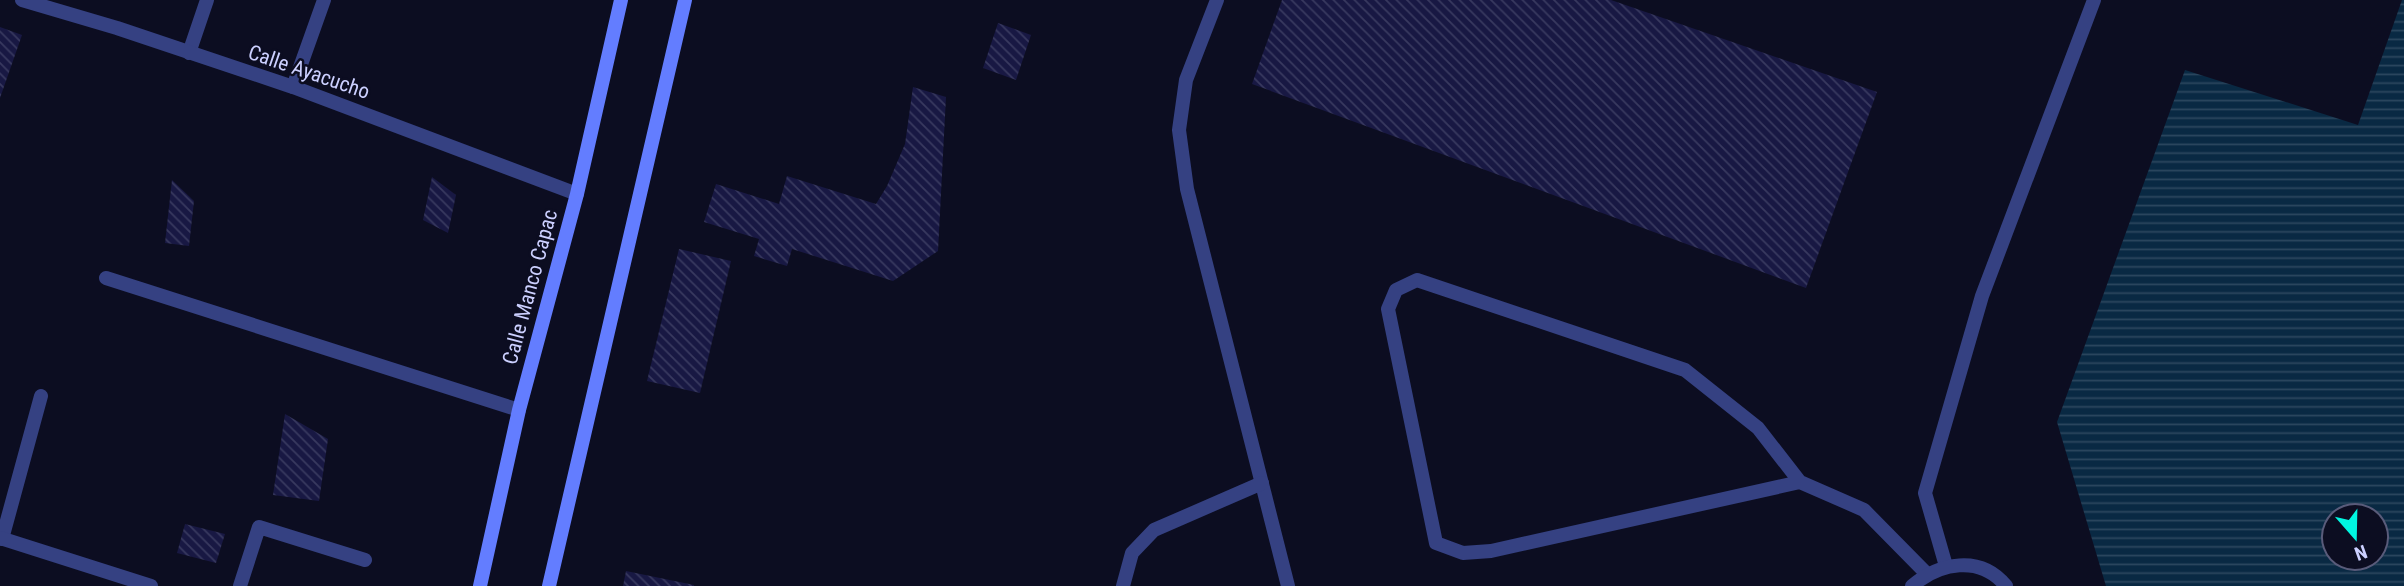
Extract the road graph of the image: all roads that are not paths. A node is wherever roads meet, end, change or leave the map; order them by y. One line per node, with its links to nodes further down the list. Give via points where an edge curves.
1 (22, 0): 8 (street, Calle Ayacucho)
2 (207, 0): 8 (street)
3 (324, 0): 9 (street)
4 (621, 0): 10 (main road, Calle Manco Capac)
5 (685, 0): 23 (main road)
6 (1217, 0): 15 (street, via 1186,80 1180,130 1187,189)
7 (2094, 0): 18 (street, via 1982,296 1925,493)
8 (189, 54): 9 (street, Calle Ayacucho)
9 (293, 87): 10 (street, Calle Ayacucho)
10 (577, 194): 13 (main road, Calle Manco Capac)
11 (106, 278): 13 (street)
12 (41, 396): 16 (street)
13 (519, 410): 22 (main road, Calle Manco Capac)
14 (1800, 482): 14 (street, via 1758,428 1685,370 1417,280 1396,290 1388,309 1436,542 1463,553 1491,551); 19 (street, via 1864,510)
15 (1262, 483): 24 (street, via 1154,530 1132,553); 25 (street)
16 (1, 538): 20 (street)
17 (365, 560): 21 (street, via 259,527)
18 (1946, 566): 19 (street); 27 (street, via 1985,570)
19 (1927, 574): 26 (street)
20 (151, 586)
21 (240, 586)
22 (480, 586)
23 (549, 586)
24 (1123, 586)
25 (1288, 586)
26 (1912, 586)
27 (2006, 586)

